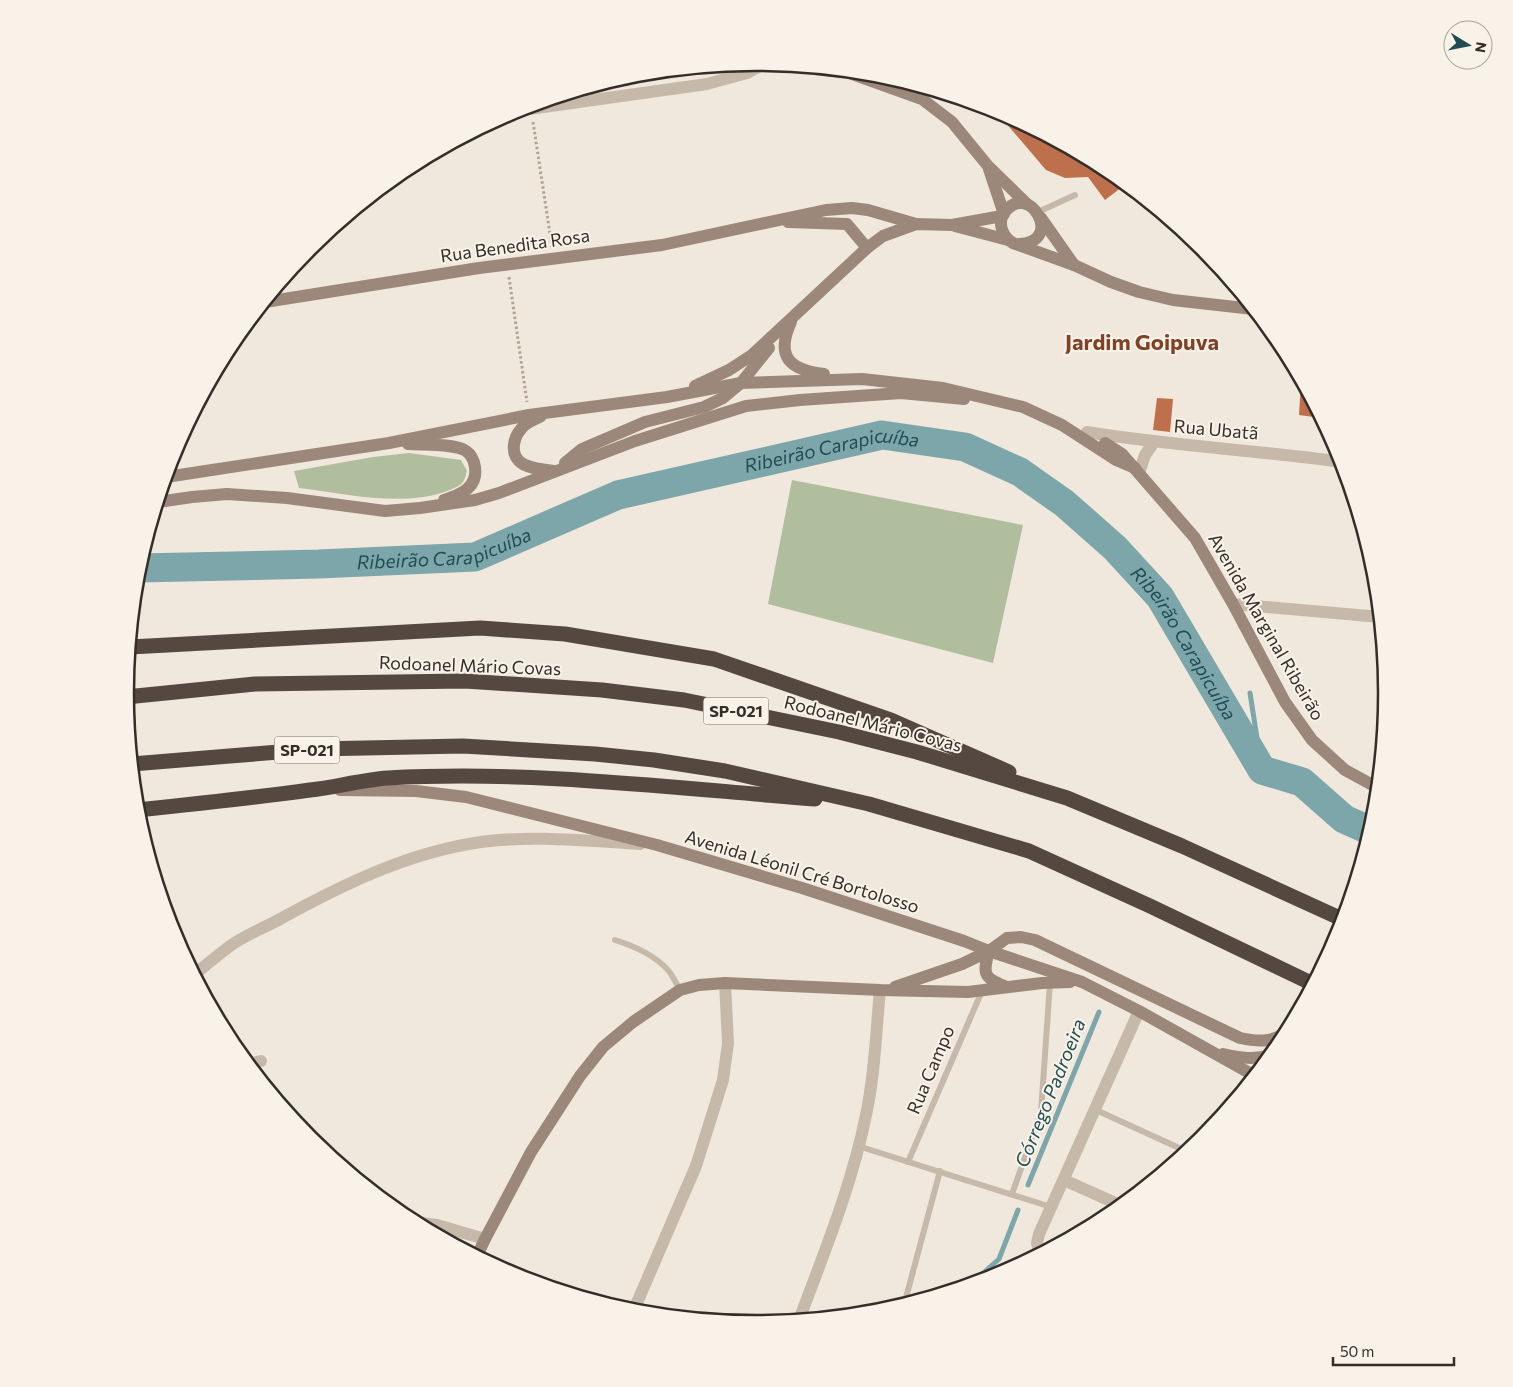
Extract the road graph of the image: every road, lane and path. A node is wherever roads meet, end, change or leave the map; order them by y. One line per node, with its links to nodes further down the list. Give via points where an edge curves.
1 (751, 71): 5 (street, via 706,84)
2 (877, 83): 4 (main road)
3 (928, 95): 4 (lane)
4 (922, 99): 7 (main road, via 952,122)
5 (554, 105)
6 (531, 114): 17 (path)
7 (988, 166): 9 (main road); 10 (main road)
8 (1075, 196): 11 (lane)
9 (1027, 204): 10 (main road, via 1014,205); 11 (main road)
10 (1003, 215): 14 (main road, Rua Benedita Rosa); 15 (main road, via 1003,233)
11 (1040, 215): 15 (main road, via 1042,225 1037,237 1026,244); 19 (main road)
12 (769, 221): 13 (main road, Rua Benedita Rosa, via 852,208); 16 (main road, Rua Benedita Rosa, via 847,224); 17 (main road, Rua Benedita Rosa, via 662,245)
13 (916, 224): 14 (main road, Rua Benedita Rosa); 16 (main road, Rua Benedita Rosa, via 883,236)
14 (952, 225): 15 (main road, Rua Benedita Rosa)
15 (1014, 242): 19 (main road, Rua Benedita Rosa)
16 (867, 248): 22 (main road)
17 (554, 258): 18 (main road, Rua Benedita Rosa)
18 (507, 265): 20 (main road, Rua Benedita Rosa); 28 (path)
19 (1074, 265): 21 (main road, Rua Benedita Rosa, via 1139,292 1172,300)
20 (275, 300)
21 (1244, 308)
22 (792, 320): 23 (main road, via 784,342 784,352 789,361 810,373); 24 (main road); 25 (main road, via 752,355 729,370)
23 (862, 379): 24 (main road); 26 (main road, via 943,388)
24 (741, 383): 25 (main road); 34 (main road, via 723,398 704,407 645,422 582,449)
25 (667, 397): 27 (main road)
26 (999, 402): 29 (main road, via 1023,406); 34 (main road, via 902,393 746,406)
27 (550, 412): 28 (main road); 34 (main road, via 521,428 513,445 518,461 532,467)
28 (529, 415): 32 (main road)
29 (1062, 425): 30 (main road, Avenida Marginal Ribeirão); 35 (main road)
30 (1087, 432): 31 (street, Rua Ubatã); 35 (main road, Avenida Marginal Ribeirão, via 1122,454)
31 (1154, 442): 33 (street, Rua Ubatã); 35 (street)
32 (389, 443): 36 (main road); 38 (main road, via 455,447 466,451 474,460 473,485 451,498)
33 (1333, 461)
34 (556, 470): 38 (main road, via 475,500)
35 (1137, 470): 39 (main road, Avenida Marginal Ribeirão, via 1194,538)
36 (174, 476)
37 (165, 501): 38 (main road, via 227,494 385,511)
38 (420, 508)
39 (1233, 604): 40 (street); 44 (main road, Avenida Marginal Ribeirão, via 1285,702 1312,740 1346,770)
40 (1373, 616)
41 (137, 647): 46 (highway, via 480,628 565,634 714,659 891,720)
42 (134, 696): 46 (highway, Rodoanel Mário Covas / SP-021, via 283,683 465,681 602,690 684,700 839,732)
43 (139, 763): 47 (highway, SP-021, via 316,749 463,746 596,754 725,770)
44 (1372, 784)
45 (312, 790): 47 (highway, via 387,778 555,778); 48 (highway); 49 (main road, Avenida Léonil Cré Bortolosso, via 416,791 466,797)
46 (1067, 798): 50 (highway, Rodoanel Mário Covas / SP-021)
47 (869, 804): 55 (highway, SP-021, via 1029,851)
48 (145, 809)
49 (657, 845): 52 (main road, Avenida Léonil Cré Bortolosso, via 802,888); 53 (street, via 550,839 481,842 433,852 354,881 231,945)
50 (1337, 917)
51 (615, 940): 59 (lane, via 653,957 668,970)
52 (989, 951): 54 (main road, Avenida Léonil Cré Bortolosso); 58 (main road, via 984,967 986,975); 60 (main road, via 962,964); 63 (main road, via 1007,938 1035,940 1240,1038 1257,1042)
53 (199, 971)
54 (1082, 982): 57 (main road); 62 (main road, Avenida Léonil Cré Bortolosso)
55 (1308, 982)
56 (725, 983): 59 (main road); 60 (main road); 81 (street, via 728,1043 721,1088 696,1166)
57 (1050, 983): 58 (main road); 73 (lane, via 1041,1112)
58 (1007, 987): 61 (main road)
59 (680, 990): 77 (main road, via 603,1047 580,1076 531,1152)
60 (884, 990): 61 (main road); 68 (street, via 866,1114)
61 (982, 991): 70 (lane, Rua Campo)
62 (1140, 1011): 64 (main road, Avenida Léonil Cré Bortolosso); 67 (street)
63 (1274, 1039)
64 (1210, 1052): 65 (main road, via 1241,1058); 66 (main road, Avenida Léonil Cré Bortolosso)
65 (1261, 1057)
66 (1249, 1073)
67 (1096, 1110): 69 (lane); 72 (street)
68 (858, 1146): 70 (lane); 82 (street, via 839,1210)
69 (1180, 1148)
70 (908, 1162): 71 (lane)
71 (940, 1172): 73 (lane); 80 (lane)
72 (1064, 1180): 74 (street); 75 (street)
73 (1012, 1194): 75 (lane)
74 (1114, 1202)
75 (1051, 1206): 78 (street, via 1039,1234)
76 (434, 1225): 77 (street)
77 (485, 1238): 79 (main road)
78 (1038, 1248)
79 (479, 1251)
80 (906, 1298)
81 (636, 1304)
82 (801, 1314)

